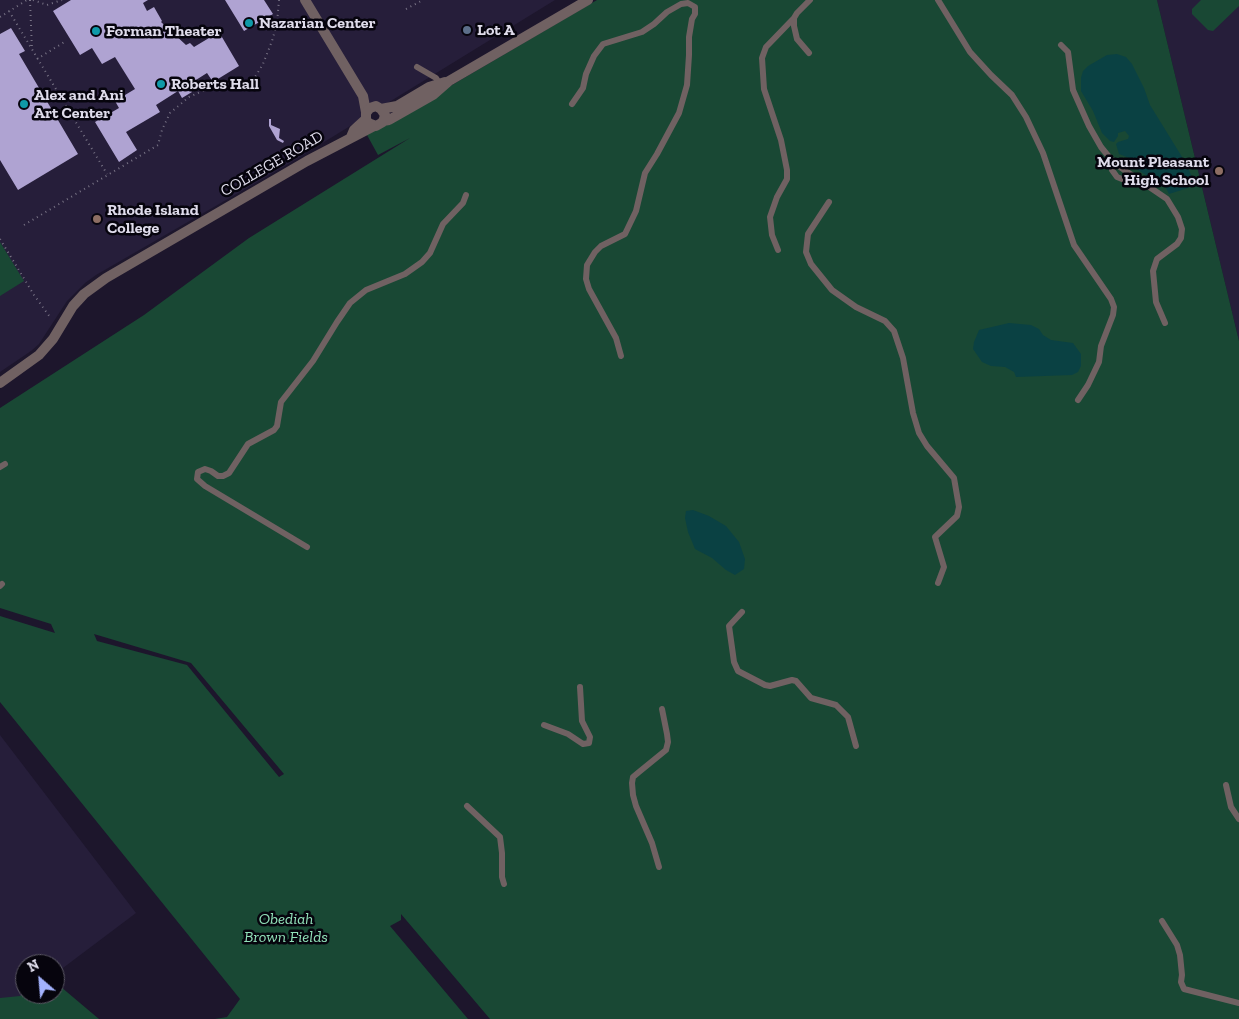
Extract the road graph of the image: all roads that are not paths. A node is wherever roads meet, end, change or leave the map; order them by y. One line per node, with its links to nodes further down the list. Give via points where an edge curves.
1 (305, 0): 11 (street, via 364,98 369,100)
2 (588, 0): 9 (street, COLLEGE ROAD)
3 (810, 0): 5 (lane)
4 (938, 0): 20 (lane, via 967,48 1012,95 1026,117 1074,245 1114,307 1099,362)
5 (794, 18): 7 (lane, via 797,39); 16 (lane, via 766,47 762,58 764,89 787,170 787,179 770,217)
6 (1061, 45): 12 (lane, via 1068,52 1074,90 1088,126)
7 (809, 53)
8 (417, 67): 9 (lane)
9 (443, 84): 11 (street, COLLEGE ROAD, via 430,97 389,120)
10 (572, 104): 18 (lane, via 603,44 642,32 681,4 695,7 689,37 687,86 679,113 645,173 636,212 625,234 601,246 586,265 589,289 616,338)
11 (374, 116): 19 (street, COLLEGE ROAD, via 360,134 307,161 106,278 73,306 39,355)
12 (1112, 160): 13 (lane); 13 (lane, via 1116,177 1132,183)
13 (1139, 181): 17 (lane, via 1168,199 1182,229 1181,238 1157,259 1153,271 1156,302)
14 (466, 195): 21 (lane, via 443,224 430,253 422,262 405,274 366,290 350,303 313,361 281,402 274,430 248,444 229,473 218,476 205,469 198,472 197,479 205,486)
15 (829, 202): 22 (lane, via 808,234 806,252 811,264 832,290 856,307 885,321 894,331 919,433 954,478 959,507 957,516 936,537 944,567)
16 (778, 250)
17 (1165, 323)
18 (621, 356)
19 (0, 383)
20 (1078, 400)
21 (307, 547)
22 (938, 583)
23 (742, 612): 27 (lane, via 729,626 738,671 765,686 796,681 811,698 836,705 848,717)
24 (580, 687): 26 (lane, via 582,721 590,737 589,743 582,744 568,734)
25 (662, 709): 31 (lane, via 668,742 666,750 633,777 632,783 636,806)
26 (544, 725)
27 (856, 746)
28 (1226, 785): 30 (lane, via 1230,808)
29 (467, 806): 32 (lane, via 500,837)
30 (1239, 818)
31 (660, 867)
32 (504, 884)
33 (1162, 921): 34 (lane, via 1177,945 1184,989)
34 (1239, 1003)

